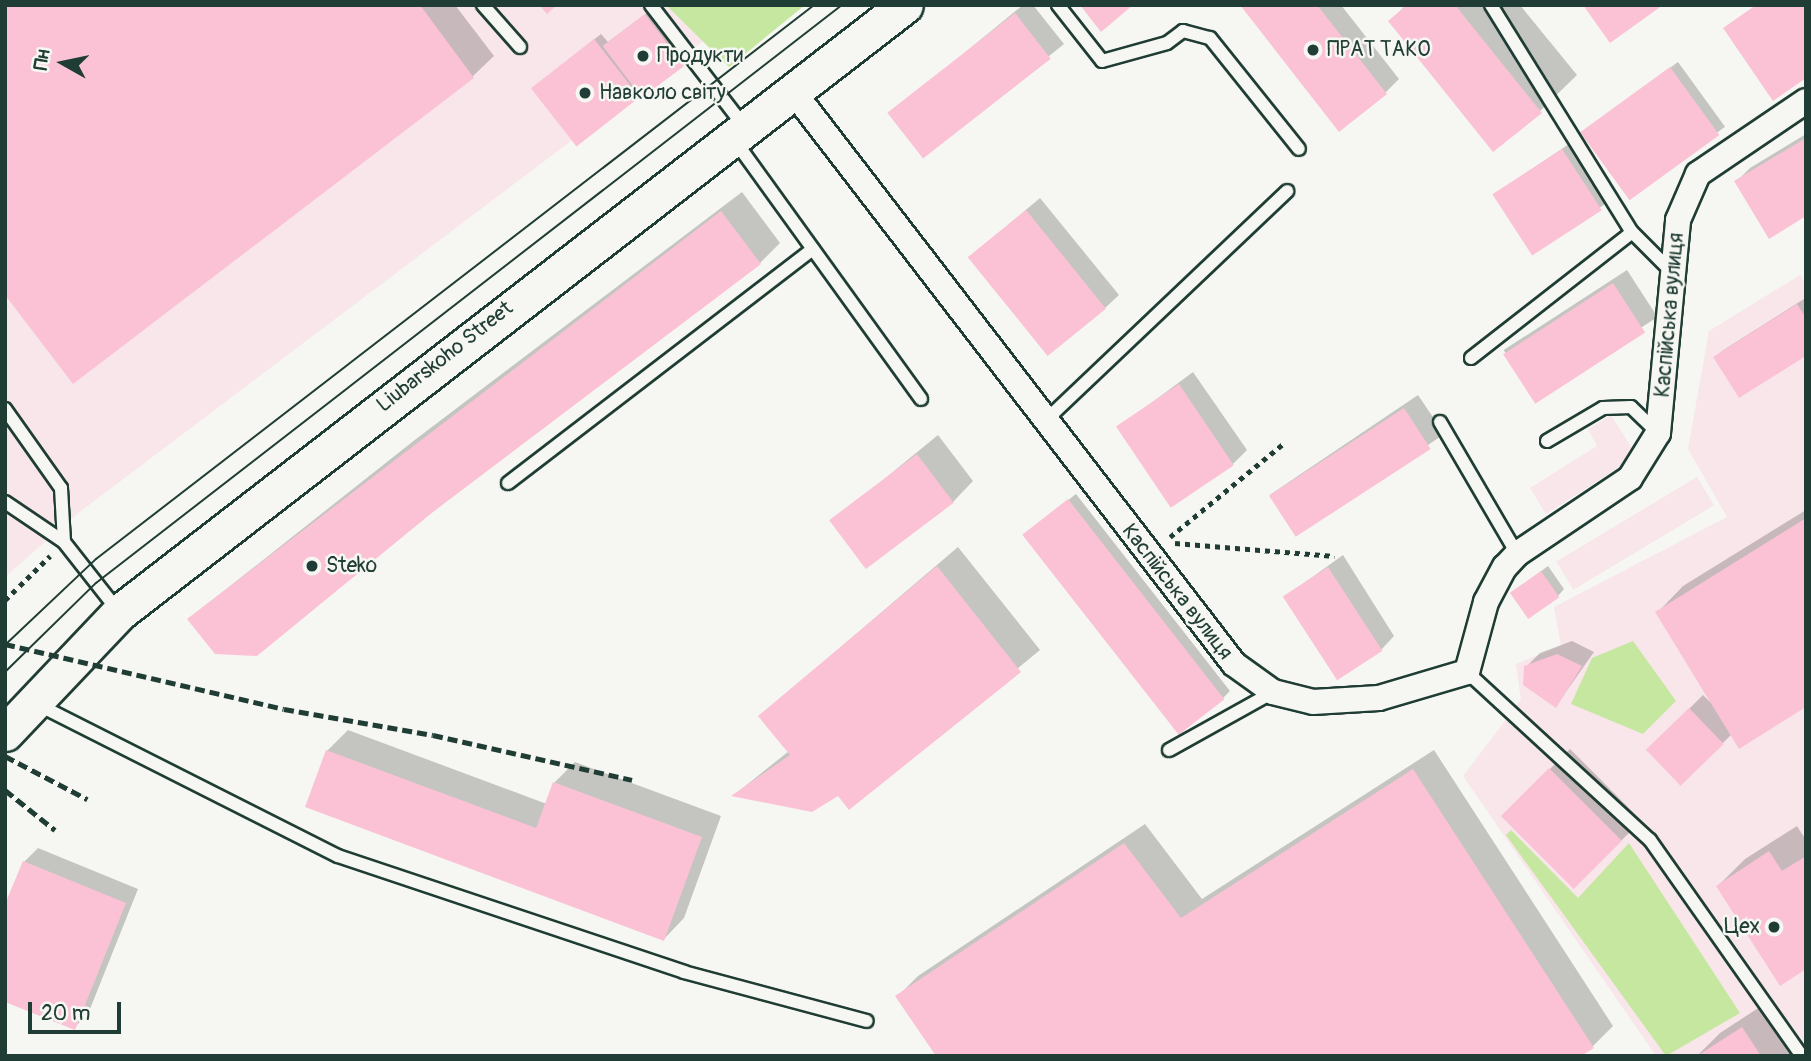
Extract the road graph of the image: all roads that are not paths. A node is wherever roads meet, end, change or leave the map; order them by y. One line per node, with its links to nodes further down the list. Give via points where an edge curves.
1 (483, 5): 6 (lane)
2 (651, 5): 9 (lane)
3 (905, 5): 7 (main road, Liubarskoho Street)
4 (1058, 5): 10 (lane, via 1102,61 1167,43 1183,31 1210,38)
5 (1491, 5): 12 (lane)
6 (520, 47)
7 (792, 90): 9 (main road, Liubarskoho Street); 18 (street, Каспійська вулиця)
8 (1806, 102): 14 (street, Каспійська вулиця, via 1698,174 1678,220)
9 (738, 131): 13 (lane); 26 (main road, Liubarskoho Street)
10 (1299, 149)
11 (1287, 191): 18 (lane)
12 (1632, 232): 14 (lane); 15 (lane)
13 (813, 249): 16 (lane); 22 (lane)
14 (1671, 271): 20 (street, Каспійська вулиця)
15 (1471, 358)
16 (921, 399)
17 (5, 410): 24 (lane, via 61,488)
18 (1045, 421): 28 (street, Каспійська вулиця, via 1234,664)
19 (1440, 422): 25 (lane)
20 (1658, 433): 21 (lane, via 1631,407 1602,408); 25 (street, Каспійська вулиця, via 1630,478)
21 (1547, 441)
22 (508, 484)
23 (5, 502): 24 (lane)
24 (64, 542): 26 (lane)
25 (1517, 554): 27 (street, Каспійська вулиця, via 1486,602)
26 (120, 612): 29 (main road, Liubarskoho Street)
27 (1467, 672): 28 (street, Каспійська вулиця, via 1380,698 1313,702); 33 (lane, via 1650,840)
28 (1273, 691): 31 (lane)
29 (32, 701): 30 (main road, Liubarskoho Street); 32 (lane, via 338,856 684,972)
30 (5, 733)
31 (1169, 750)
32 (867, 1021)
33 (1802, 1056)

